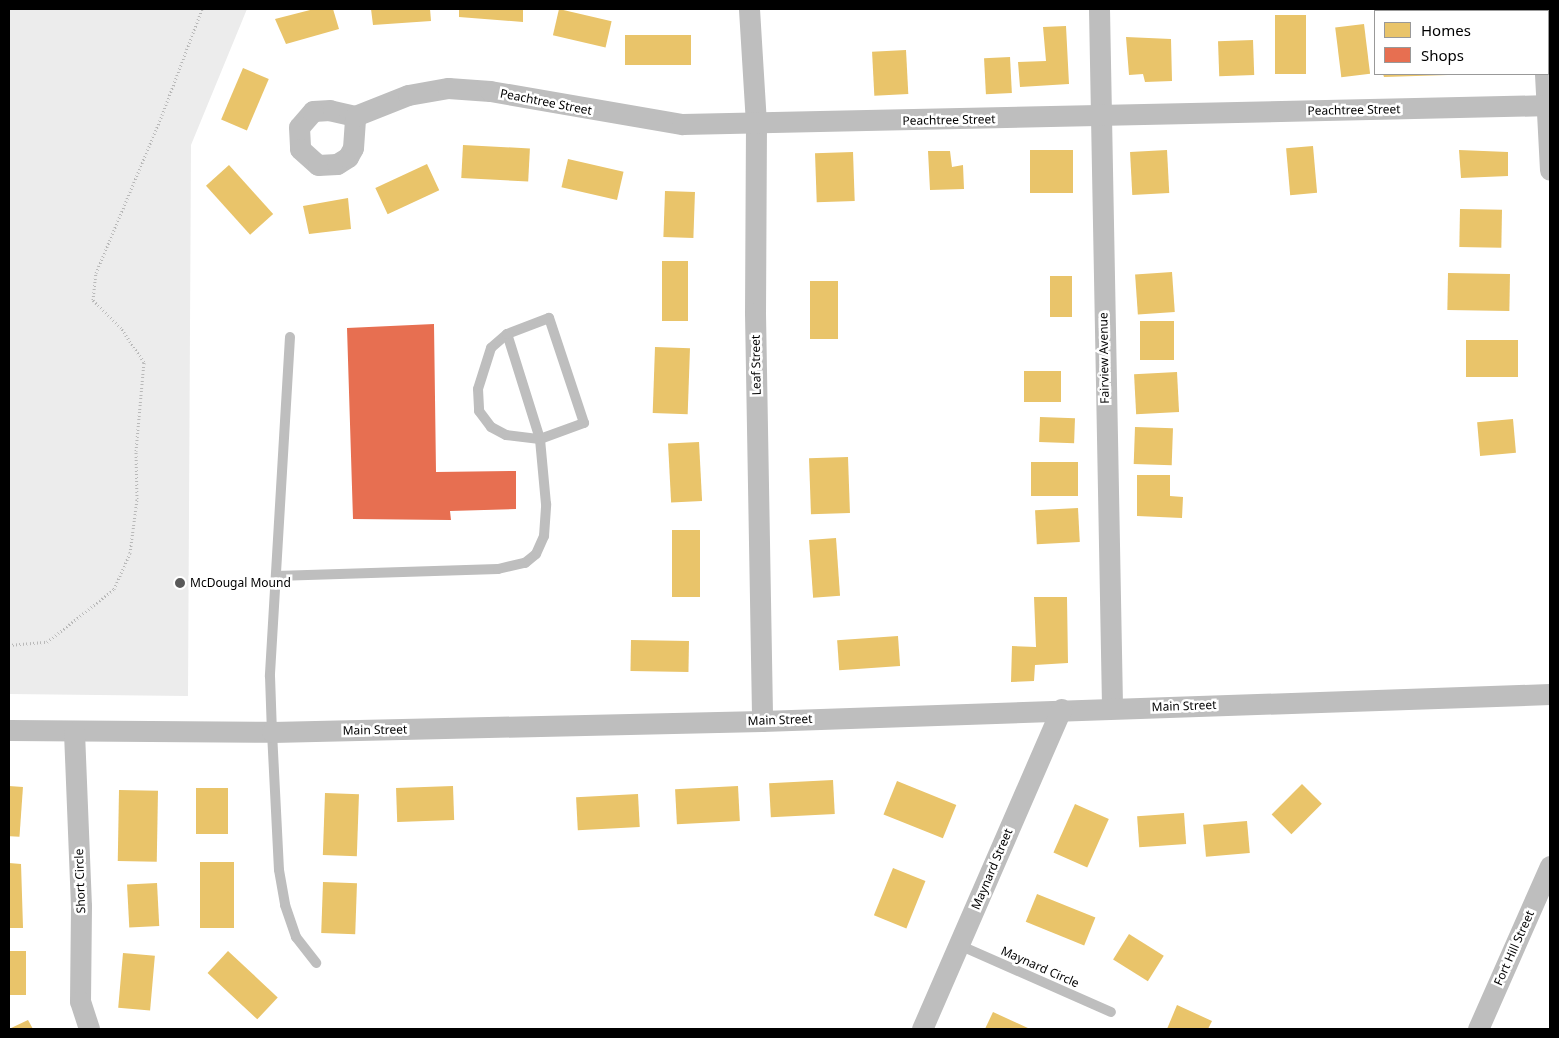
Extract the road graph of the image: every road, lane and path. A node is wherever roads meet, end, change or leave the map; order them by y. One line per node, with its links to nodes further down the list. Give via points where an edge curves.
1 (202, 9): 14 (path, via 96,273 93,300 121,328 144,362 130,553 114,589 47,642)
2 (749, 9): 8 (street, Leaf Street)
3 (1100, 9): 7 (street, Fairview Avenue)
4 (1544, 75): 5 (street)
5 (1549, 105): 7 (street, Peachtree Street); 9 (street)
6 (355, 116): 8 (street, Peachtree Street, via 408,95 448,88 490,91 682,124)
7 (1099, 116): 8 (street, Peachtree Street); 16 (street, Fairview Avenue)
8 (756, 123): 18 (street, Leaf Street, via 755,313)
9 (1550, 170)
10 (507, 334): 12 (lane); 12 (lane, via 491,348 482,367 479,411 490,427 506,435); 12 (lane, via 549,318 584,423)
11 (290, 337): 13 (lane)
12 (540, 439): 13 (lane, via 546,504 544,536 536,554 525,563 498,569)
13 (276, 576): 21 (lane, via 270,676)
14 (9, 645)
15 (1550, 694): 16 (street, Main Street)
16 (1112, 708): 17 (street, Main Street)
17 (1061, 709): 18 (street, Main Street); 23 (street, Maynard Street)
18 (762, 721): 21 (street, Main Street)
19 (9, 730): 20 (street, Main Street)
20 (74, 732): 21 (street, Main Street); 26 (street, Short Circle, via 81,906 80,1001)
21 (272, 732): 24 (lane, via 279,870 285,905 296,937)
22 (1550, 866): 28 (street, Fort Hill Street)
23 (959, 944): 25 (lane, Maynard Circle); 27 (street, Maynard Street)
24 (316, 963)
25 (1111, 1012)
26 (89, 1029)
27 (922, 1029)
28 (1478, 1029)

